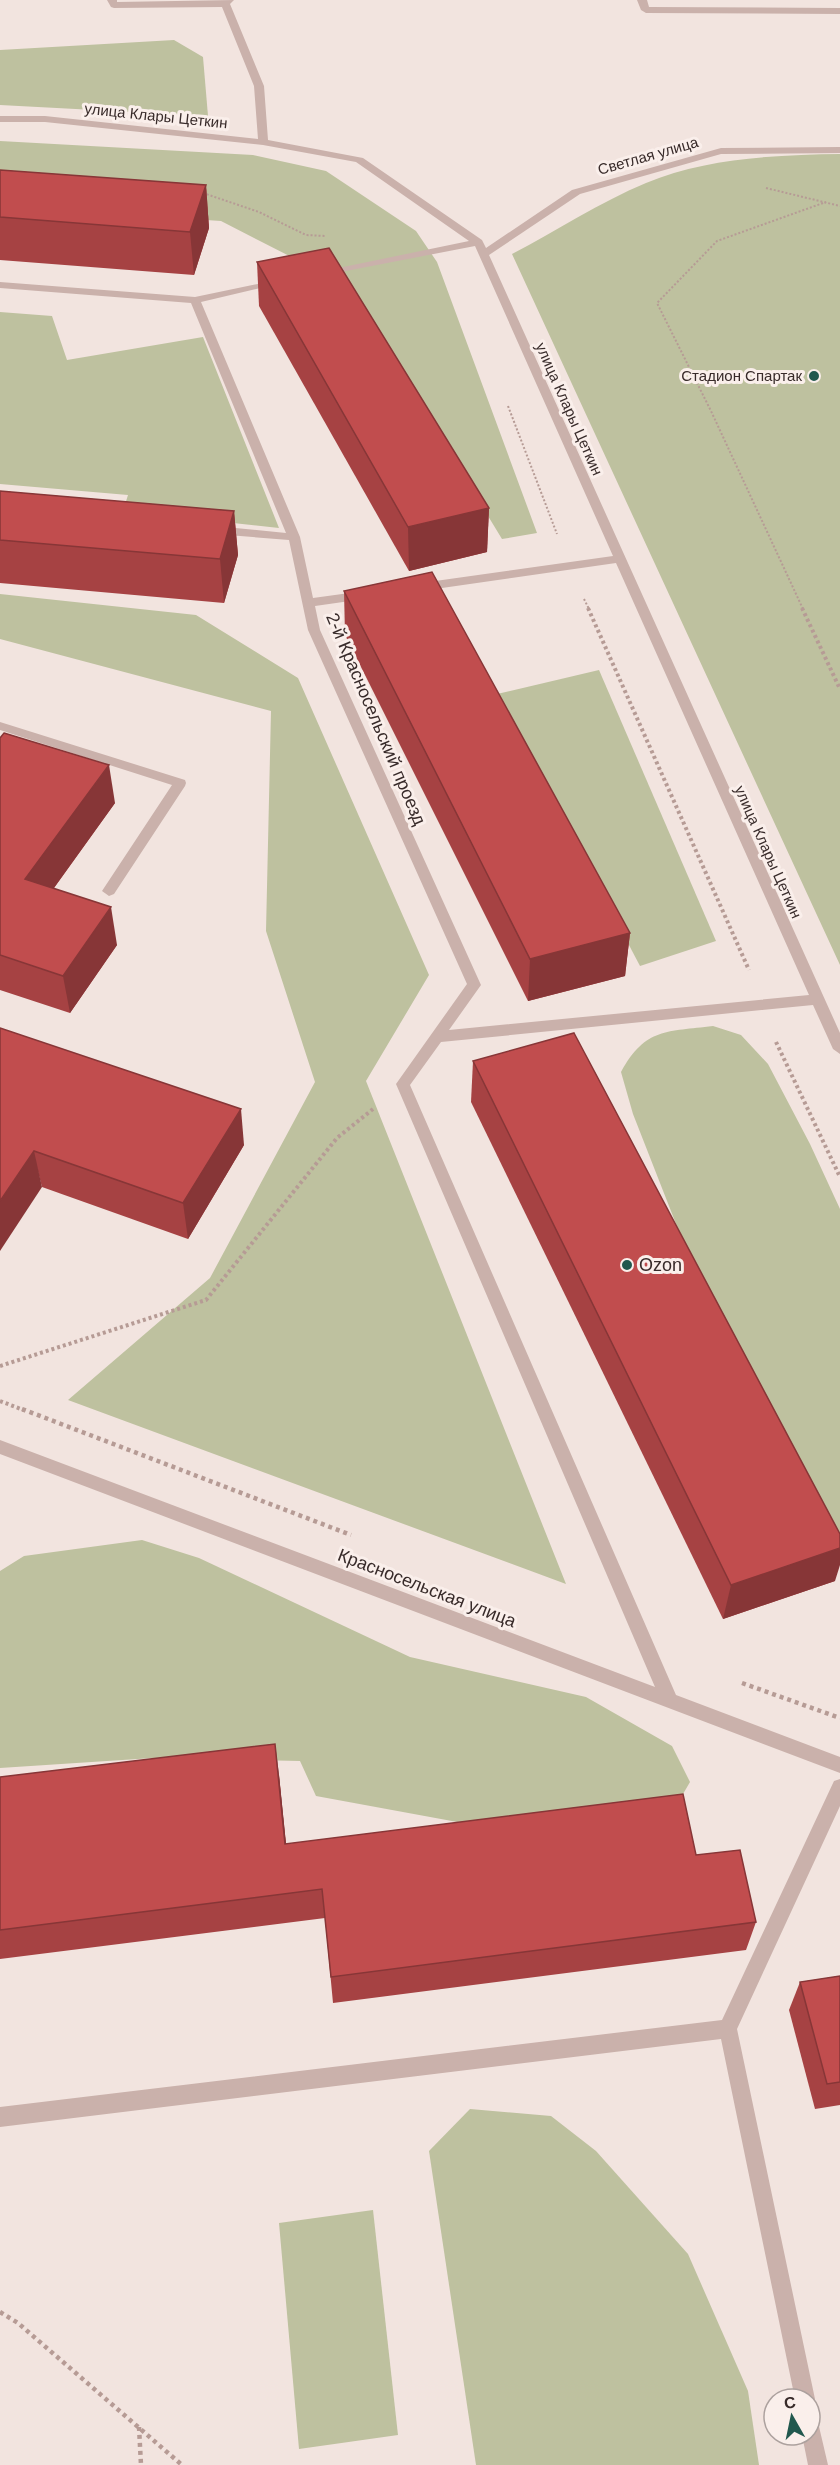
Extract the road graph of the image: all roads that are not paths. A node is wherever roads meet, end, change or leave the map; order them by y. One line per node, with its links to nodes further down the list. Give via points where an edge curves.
1 (112, 0): 3 (street, via 114,5)
2 (642, 0): 4 (street, via 646,10)
3 (227, 2): 6 (street, via 259,86)
4 (840, 11)
5 (0, 119): 6 (street, улица Клары Цеткин, via 45,119)
6 (263, 142): 8 (street, улица Клары Цеткин, via 359,160)
7 (840, 150): 9 (street, Светлая улица, via 721,151 576,192)
8 (478, 242): 9 (street, улица Клары Цеткин); 10 (street)
9 (483, 255): 16 (street, улица Клары Цеткин)
10 (310, 276)
11 (287, 281): 13 (street)
12 (0, 285): 13 (street)
13 (195, 300): 15 (street, 2-й Красносельский проезд)
14 (200, 528): 15 (street)
15 (294, 537): 19 (street, 2-й Красносельский проезд)
16 (620, 559): 17 (street); 22 (street, улица Клары Цеткин)
17 (403, 590)
18 (380, 593): 19 (street)
19 (308, 603): 23 (street, 2-й Красносельский проезд, via 314,630 474,985)
20 (0, 726): 21 (street, via 180,783)
21 (109, 891)
22 (817, 999): 23 (street); 24 (street, улица Клары Цеткин)
23 (437, 1037): 26 (street, 2-й Красносельский проезд, via 403,1084)
24 (840, 1049)
25 (0, 1447): 26 (street, Красносельская улица)
26 (670, 1701): 27 (street, Красносельская улица)
27 (840, 1766)
28 (840, 1786): 29 (street)
29 (728, 2029): 30 (street); 31 (street)
30 (0, 2117)
31 (803, 2387)
32 (814, 2447): 33 (street)
33 (818, 2465)

